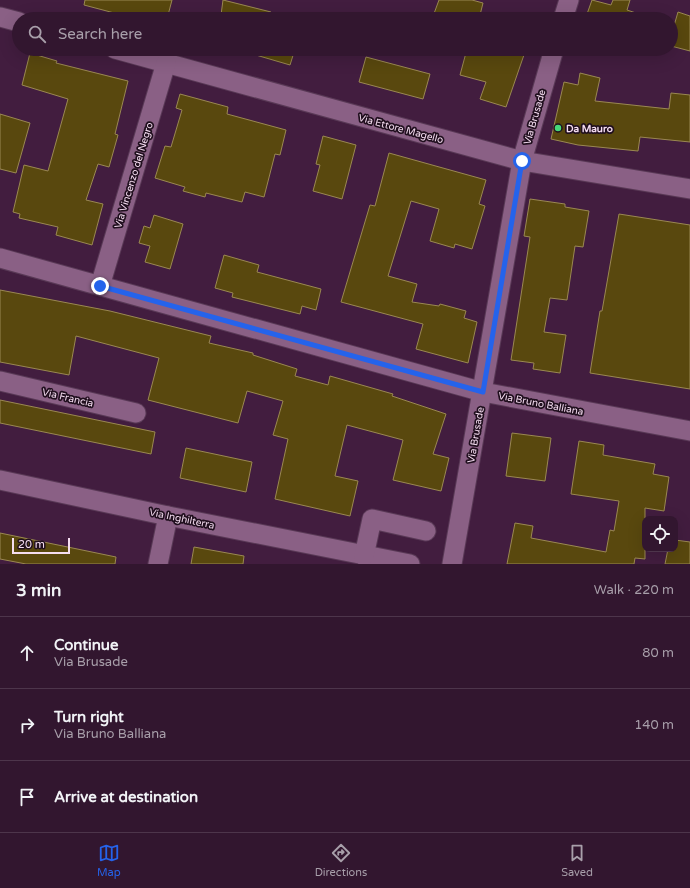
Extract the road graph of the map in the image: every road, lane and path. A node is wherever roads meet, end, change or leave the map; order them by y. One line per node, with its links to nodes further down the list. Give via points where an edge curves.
1 (570, 0): 2 (street)
2 (566, 12)
3 (0, 17): 4 (street)
4 (12, 20)
5 (140, 56): 7 (street, Via Ettore Magello)
6 (552, 56): 8 (street, Via Brusade)
7 (166, 63): 8 (street, Via Ettore Magello); 11 (street, Via Vincenzo del Negro)
8 (522, 161): 9 (street, Via Ettore Magello); 13 (street, Via Brusade)
9 (690, 189)
10 (0, 258): 11 (street, Via Bruno Balliana)
11 (100, 286): 13 (street, Via Bruno Balliana)
12 (0, 381): 14 (street, Via Francia)
13 (483, 392): 15 (street, Via Bruno Balliana); 22 (street, Via Brusade)
14 (136, 413)
15 (690, 431)
16 (0, 480): 17 (street, Via Inghilterra)
17 (168, 516): 19 (street, Via Inghilterra); 20 (street)
18 (426, 531): 19 (street, via 372,520)
19 (364, 556): 21 (street, Via Inghilterra)
20 (158, 564)
21 (410, 564)
22 (452, 564)

